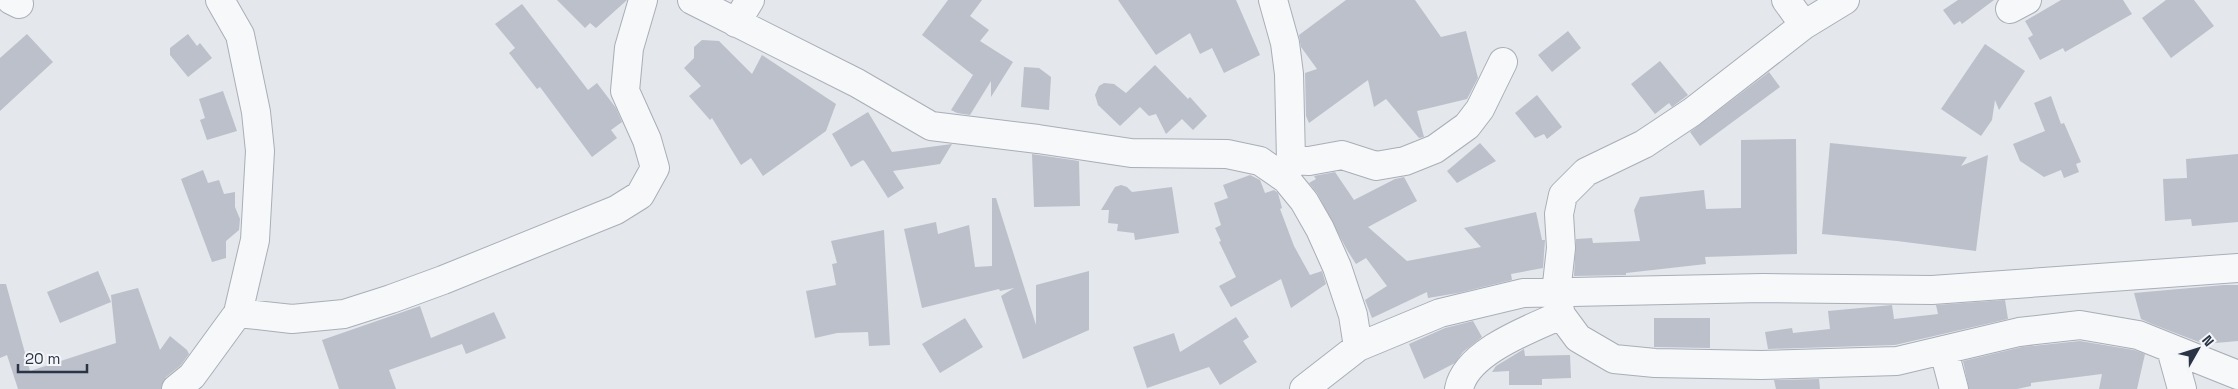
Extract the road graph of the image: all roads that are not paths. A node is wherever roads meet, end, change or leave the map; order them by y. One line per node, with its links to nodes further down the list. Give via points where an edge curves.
1 (220, 0): 13 (street, via 240,34 256,112 260,151 255,240)
2 (643, 0): 13 (street, via 629,48 625,91 647,140 655,168 640,195 616,210 443,280 344,314 292,319)
3 (692, 0): 7 (street)
4 (1273, 0): 10 (street, via 1285,43 1289,74)
5 (1786, 0): 8 (street)
6 (1845, 0): 8 (street)
7 (746, 6): 10 (street, via 857,83 931,126 1131,153 1227,154)
8 (1804, 25): 12 (street, via 1692,112 1644,144 1586,172 1563,195 1559,214)
9 (1503, 62): 10 (street, via 1480,109 1467,126 1435,149 1405,161 1376,166 1342,155 1309,161)
10 (1288, 170): 14 (street, via 1337,266 1353,315)
11 (2238, 268): 12 (street, via 1932,290 1763,288)
12 (1559, 304): 14 (street, via 1524,293 1440,313); 16 (street, via 1578,338 1614,359 1655,363 1761,364 1897,361); 20 (street, via 1484,354 1461,380)
13 (238, 313): 18 (street, via 192,376)
14 (1358, 347): 19 (street)
15 (2171, 349): 16 (street, via 2138,334 2080,325 2019,332); 17 (street); 22 (street)
16 (1944, 351): 21 (street)
17 (2238, 375)
18 (176, 389)
19 (1304, 389)
20 (1459, 389)
21 (1954, 389)
22 (2182, 389)

